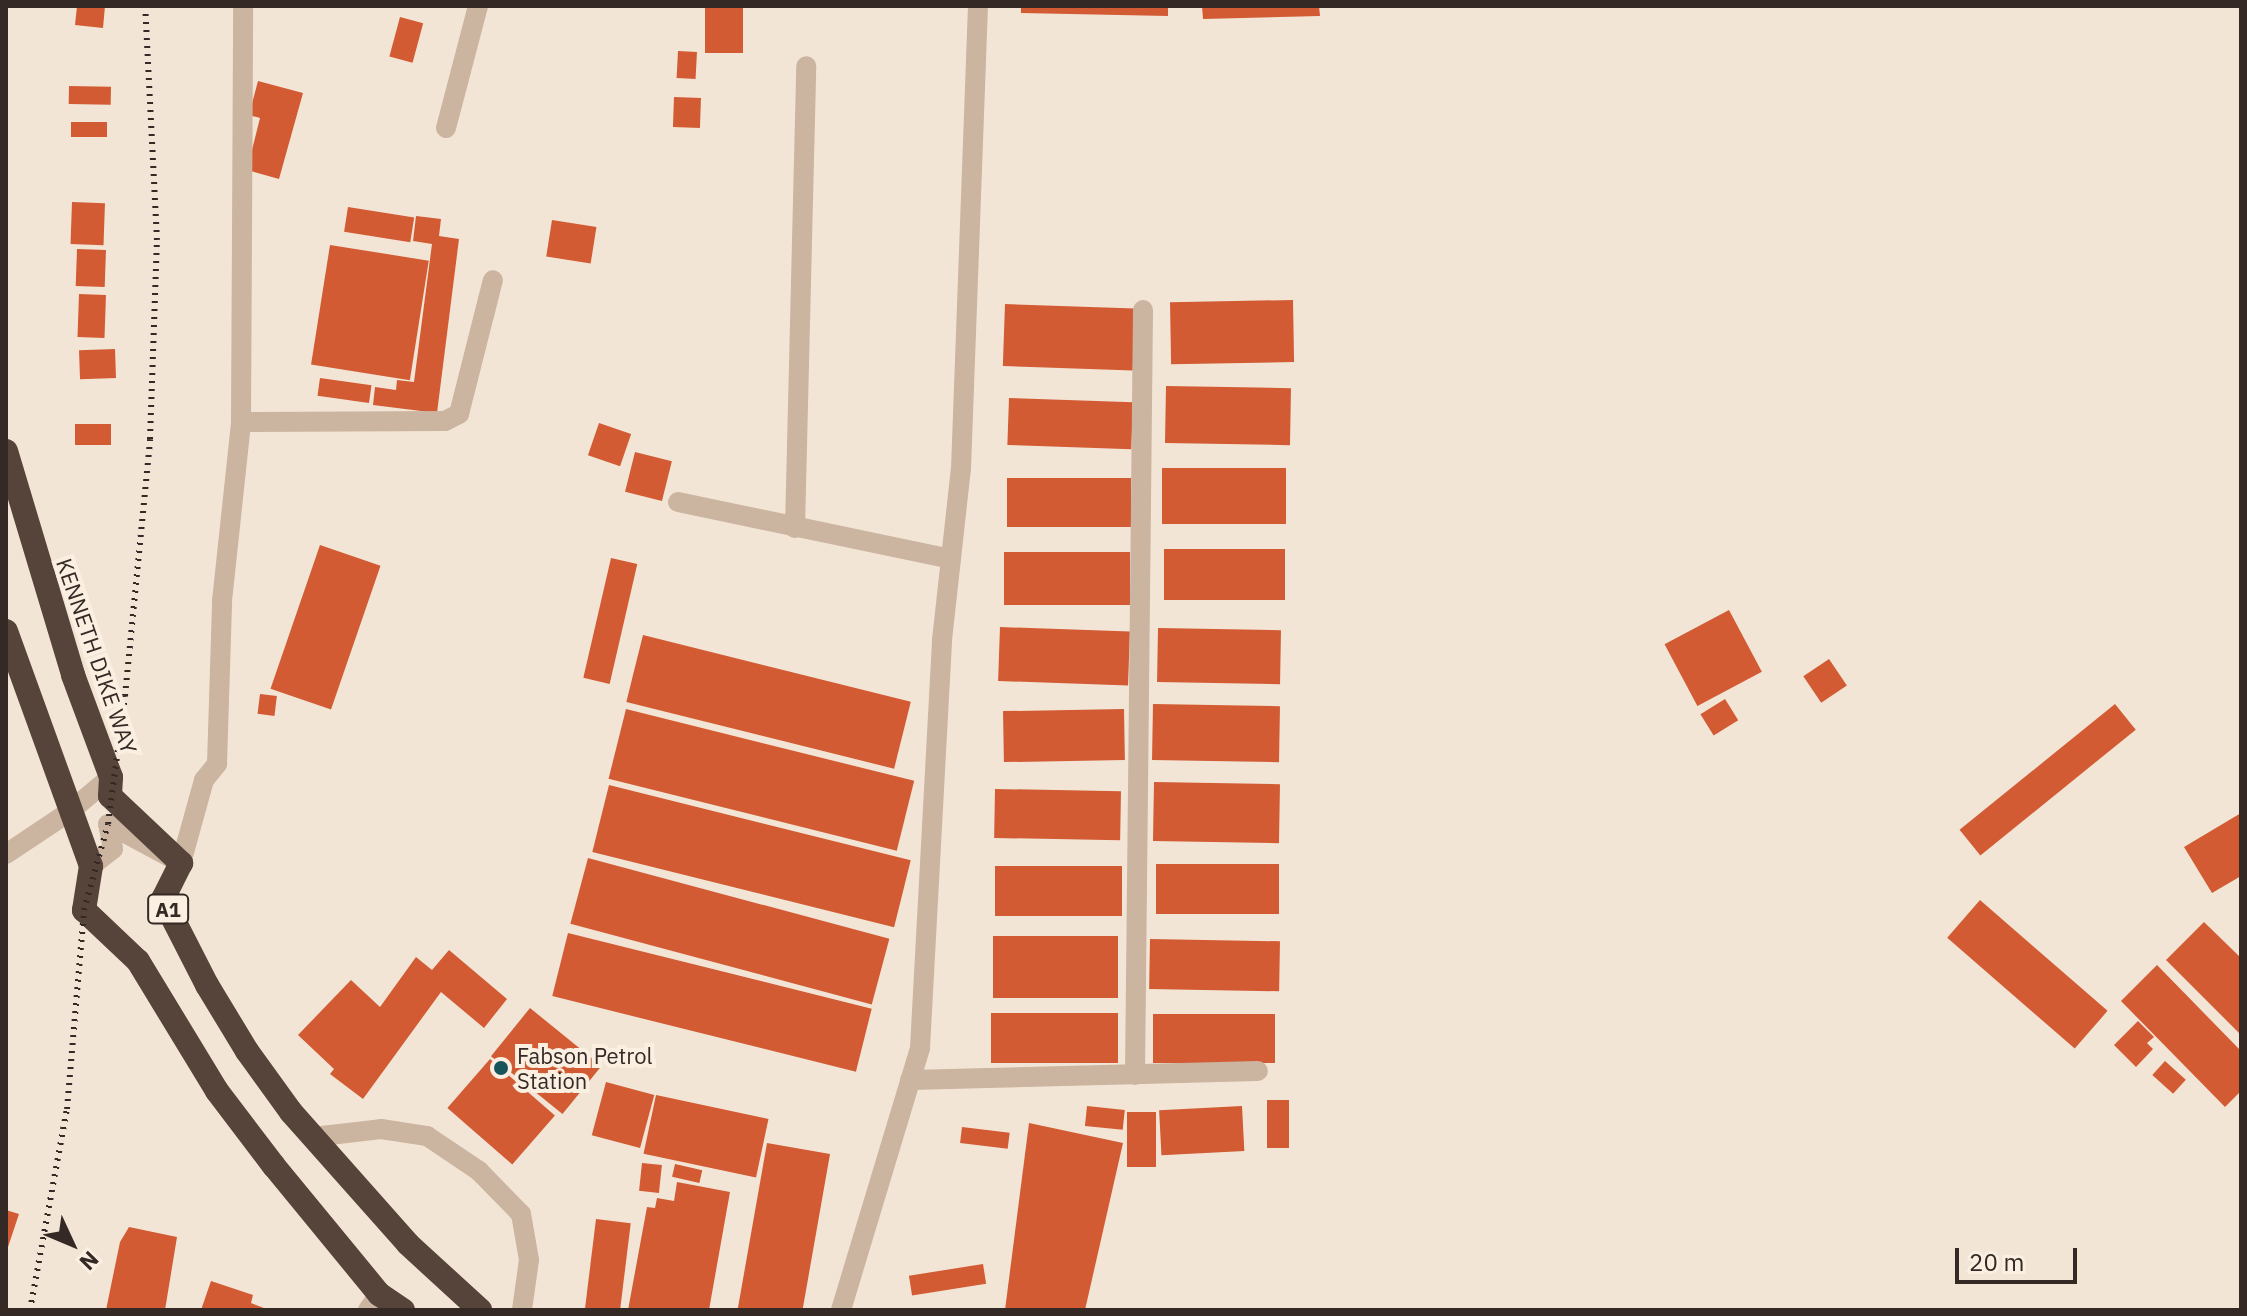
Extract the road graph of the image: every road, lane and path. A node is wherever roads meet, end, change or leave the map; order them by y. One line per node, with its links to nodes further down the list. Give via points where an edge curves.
1 (243, 6): 8 (street)
2 (478, 6): 5 (street)
3 (978, 6): 12 (street, via 961,469)
4 (806, 66): 11 (street)
5 (446, 128)
6 (493, 280): 8 (street, via 459,414 445,421)
7 (1143, 310): 20 (street)
8 (241, 422): 17 (street, via 222,601 220,742)
9 (6, 451): 14 (highway, KENNETH DIKE WAY / A1, via 73,675)
10 (678, 502): 11 (street)
11 (795, 528): 12 (street)
12 (951, 559): 21 (street, via 920,1048)
13 (6, 631): 15 (highway)
14 (111, 777): 15 (street); 17 (highway, KENNETH DIKE WAY / A1, via 110,796)
15 (69, 812): 16 (street); 18 (highway)
16 (6, 854)
17 (181, 863): 18 (street, via 108,824 113,849); 22 (highway, A1, via 163,899 247,1051)
18 (91, 866): 23 (highway, A1, via 84,910 138,961 217,1091)
19 (1258, 1071): 20 (street)
20 (1135, 1075): 21 (street)
21 (910, 1080): 27 (street)
22 (313, 1137): 25 (highway, A1, via 408,1244); 26 (street, via 381,1129 427,1136 479,1171 521,1214 529,1260)
23 (373, 1302): 24 (highway, A1)
24 (403, 1310)
25 (480, 1310)
26 (522, 1310)
27 (841, 1310)

